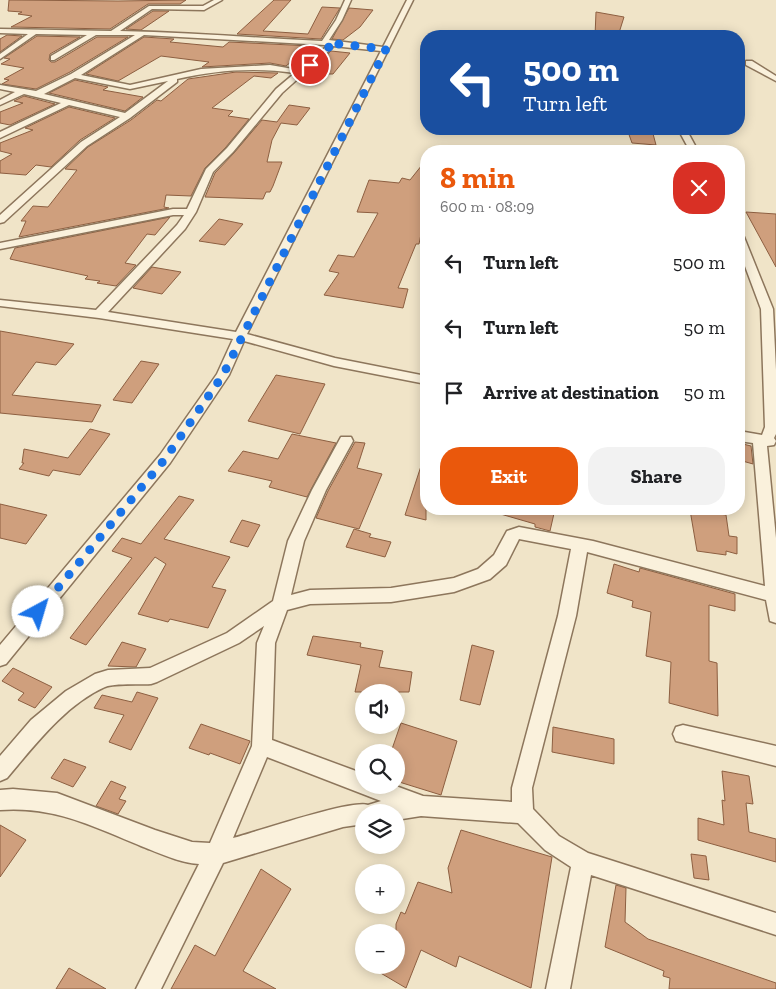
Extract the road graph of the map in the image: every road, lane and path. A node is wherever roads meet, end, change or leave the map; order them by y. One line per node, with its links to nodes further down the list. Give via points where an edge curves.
1 (220, 0): 7 (street, via 204,8 150,7)
2 (348, 0): 9 (street, via 325,40)
3 (410, 0): 10 (street)
4 (0, 31): 5 (street)
5 (34, 32): 6 (street); 11 (street)
6 (95, 33): 7 (street); 12 (street)
7 (112, 34): 8 (street)
8 (142, 34): 9 (street); 15 (street)
9 (328, 43): 10 (street); 14 (street, via 327,50)
10 (386, 49): 31 (street)
11 (0, 57)
12 (54, 58)
13 (767, 64): 17 (street, via 749,63)
14 (301, 72): 16 (street, via 270,67 201,71); 25 (street, via 278,91 209,171)
15 (74, 76): 16 (street, via 130,87); 20 (street)
16 (179, 76): 23 (street)
17 (776, 79)
18 (0, 87): 19 (street)
19 (23, 91): 20 (street); 22 (street)
20 (37, 94): 21 (street)
21 (70, 102): 23 (street); 24 (street)
22 (0, 103)
23 (127, 116): 26 (street, via 84,144)
24 (0, 135)
25 (192, 212): 27 (street, via 173,212); 30 (street)
26 (0, 220)
27 (0, 246)
28 (745, 252): 35 (street, via 767,309 772,427)
29 (0, 303): 30 (street)
30 (99, 314): 31 (street)
31 (240, 336): 32 (street, via 334,362); 40 (street, via 223,375 165,459)
32 (420, 379)
33 (745, 437): 35 (street)
34 (346, 441): 38 (street, via 296,540)
35 (768, 441): 37 (street, via 763,487)
36 (580, 544): 37 (street); 38 (street, via 519,533 513,535 500,560 484,574 454,585 391,595 310,596); 50 (street, via 567,616 522,788)
37 (775, 595): 39 (street)
38 (280, 605): 42 (street, via 266,643); 44 (street, via 233,638 151,676 101,680 73,697 38,727)
39 (776, 616)
40 (0, 658)
41 (683, 734): 43 (street)
42 (262, 746): 45 (street); 52 (street)
43 (776, 756)
44 (0, 771)
45 (355, 781)
46 (389, 794): 48 (street)
47 (0, 800): 52 (street, via 13,798 57,803 192,853)
48 (421, 806): 49 (street); 50 (street)
49 (405, 808)
50 (523, 813): 53 (street, via 552,843)
51 (355, 815): 52 (street)
52 (216, 854): 55 (street)
53 (583, 862): 54 (street); 56 (street)
54 (776, 924)
55 (148, 989)
56 (558, 989)

